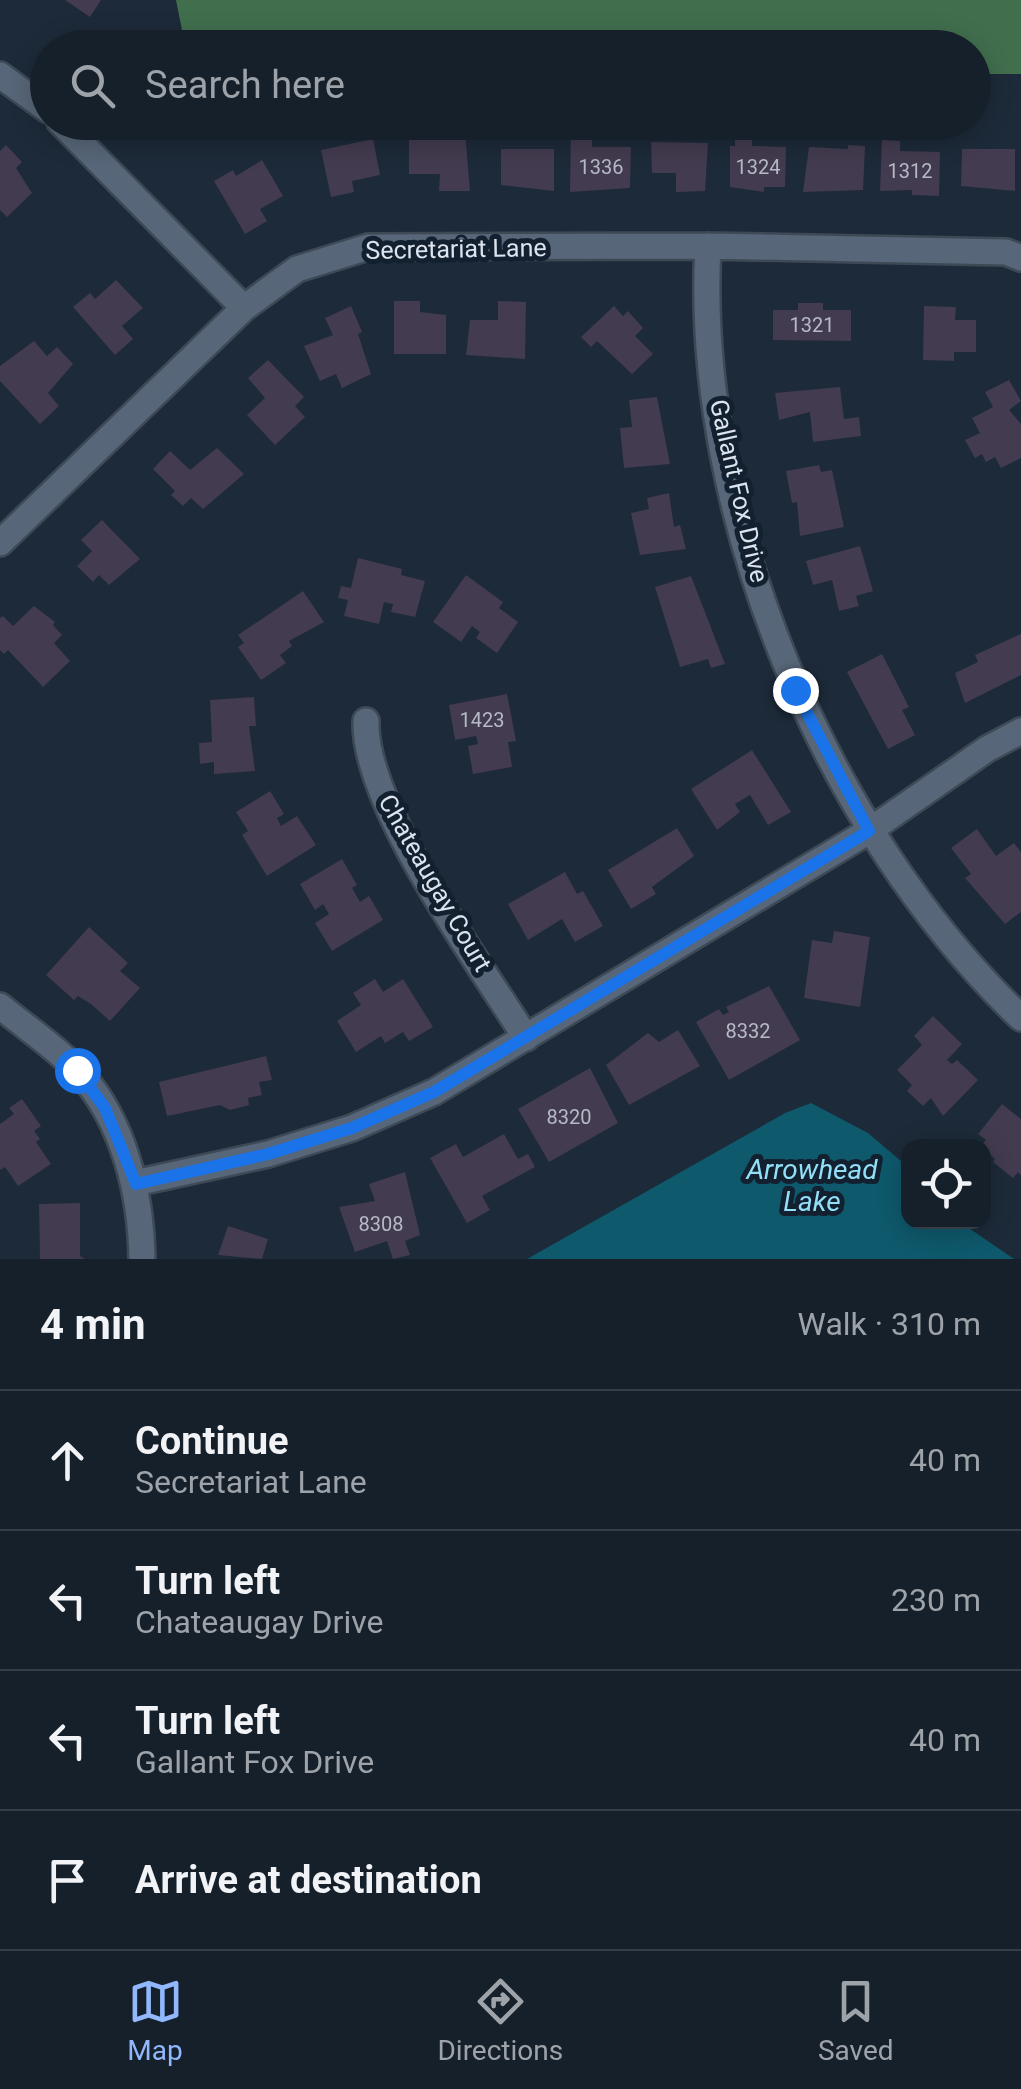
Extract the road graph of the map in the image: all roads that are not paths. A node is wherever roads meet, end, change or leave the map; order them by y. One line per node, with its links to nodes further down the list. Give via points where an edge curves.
1 (0, 75): 2 (street)
2 (30, 95)
3 (78, 140): 6 (street)
4 (708, 246): 5 (street, Secretariat Lane, via 1006,252); 6 (street, Secretariat Lane, via 368,246 297,269); 10 (street, Gallant Fox Drive, via 714,374 748,553 795,690)
5 (1021, 258)
6 (244, 308): 7 (street, Secretariat Lane)
7 (0, 543)
8 (366, 721): 13 (street, Chateaugay Court, via 387,811)
9 (1021, 731): 10 (street)
10 (869, 831): 12 (street, Gallant Fox Drive, via 932,920); 13 (street)
11 (0, 1006): 14 (street, via 77,1070 105,1108)
12 (1021, 1018)
13 (526, 1038): 14 (street, via 434,1092 352,1128)
14 (136, 1184): 15 (street)
15 (142, 1259)

